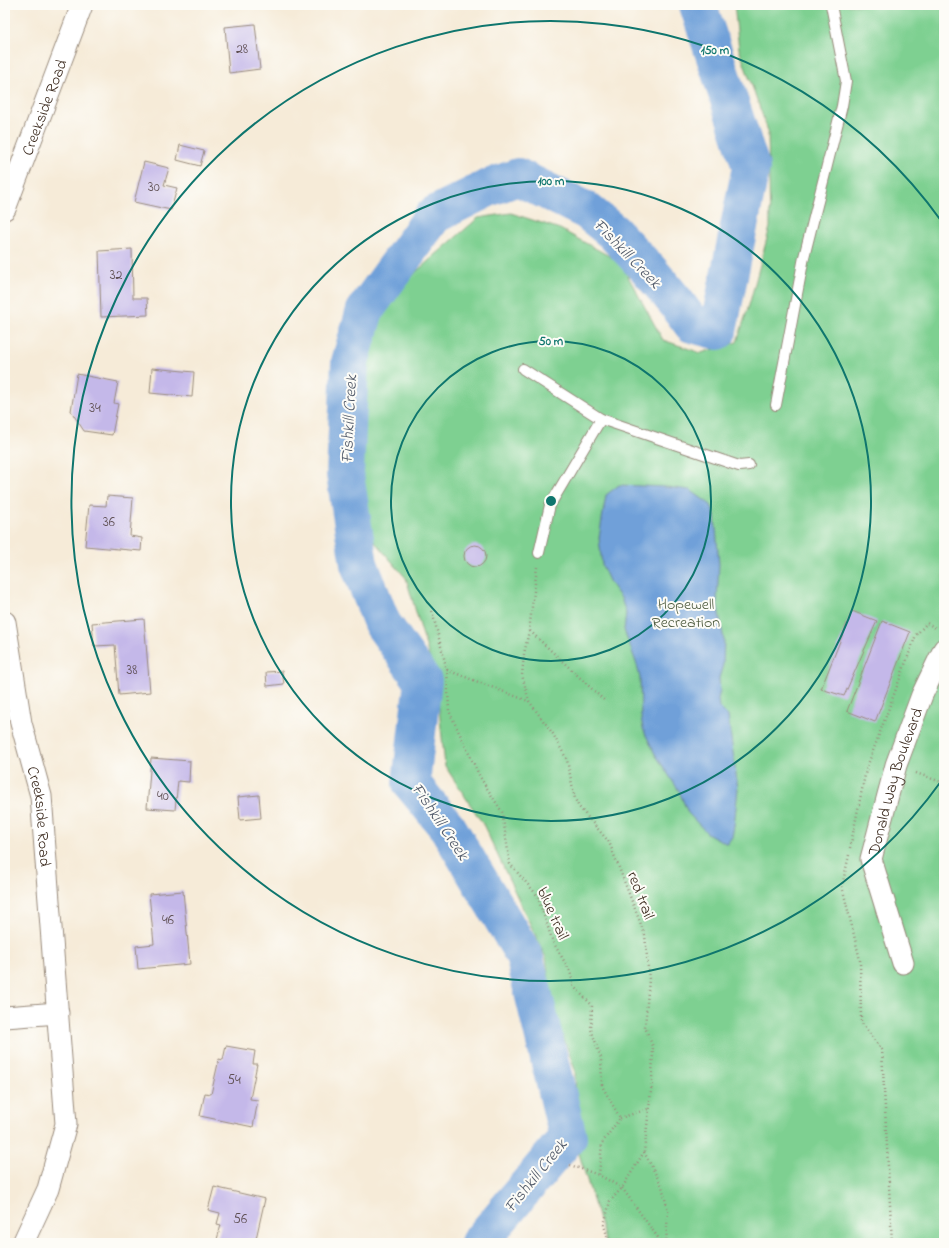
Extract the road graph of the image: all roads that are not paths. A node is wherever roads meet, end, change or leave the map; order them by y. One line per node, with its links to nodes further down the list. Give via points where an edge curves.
1 (82, 5): 3 (street, Creekside Road)
2 (830, 5): 5 (lane, via 846,81 804,257)
3 (5, 209)
4 (523, 368): 6 (lane)
5 (776, 405)
6 (601, 419): 7 (lane, via 739,466); 8 (lane, via 550,505)
7 (749, 465)
8 (539, 553)
9 (5, 622): 12 (street, Creekside Road, via 21,723 41,796)
10 (944, 649): 11 (street, Donald Way Boulevard, via 922,695 896,765 872,859)
11 (903, 963)
12 (58, 1013): 13 (street); 14 (street, Creekside Road, via 66,1124 48,1189)
13 (5, 1017)
14 (23, 1243)

